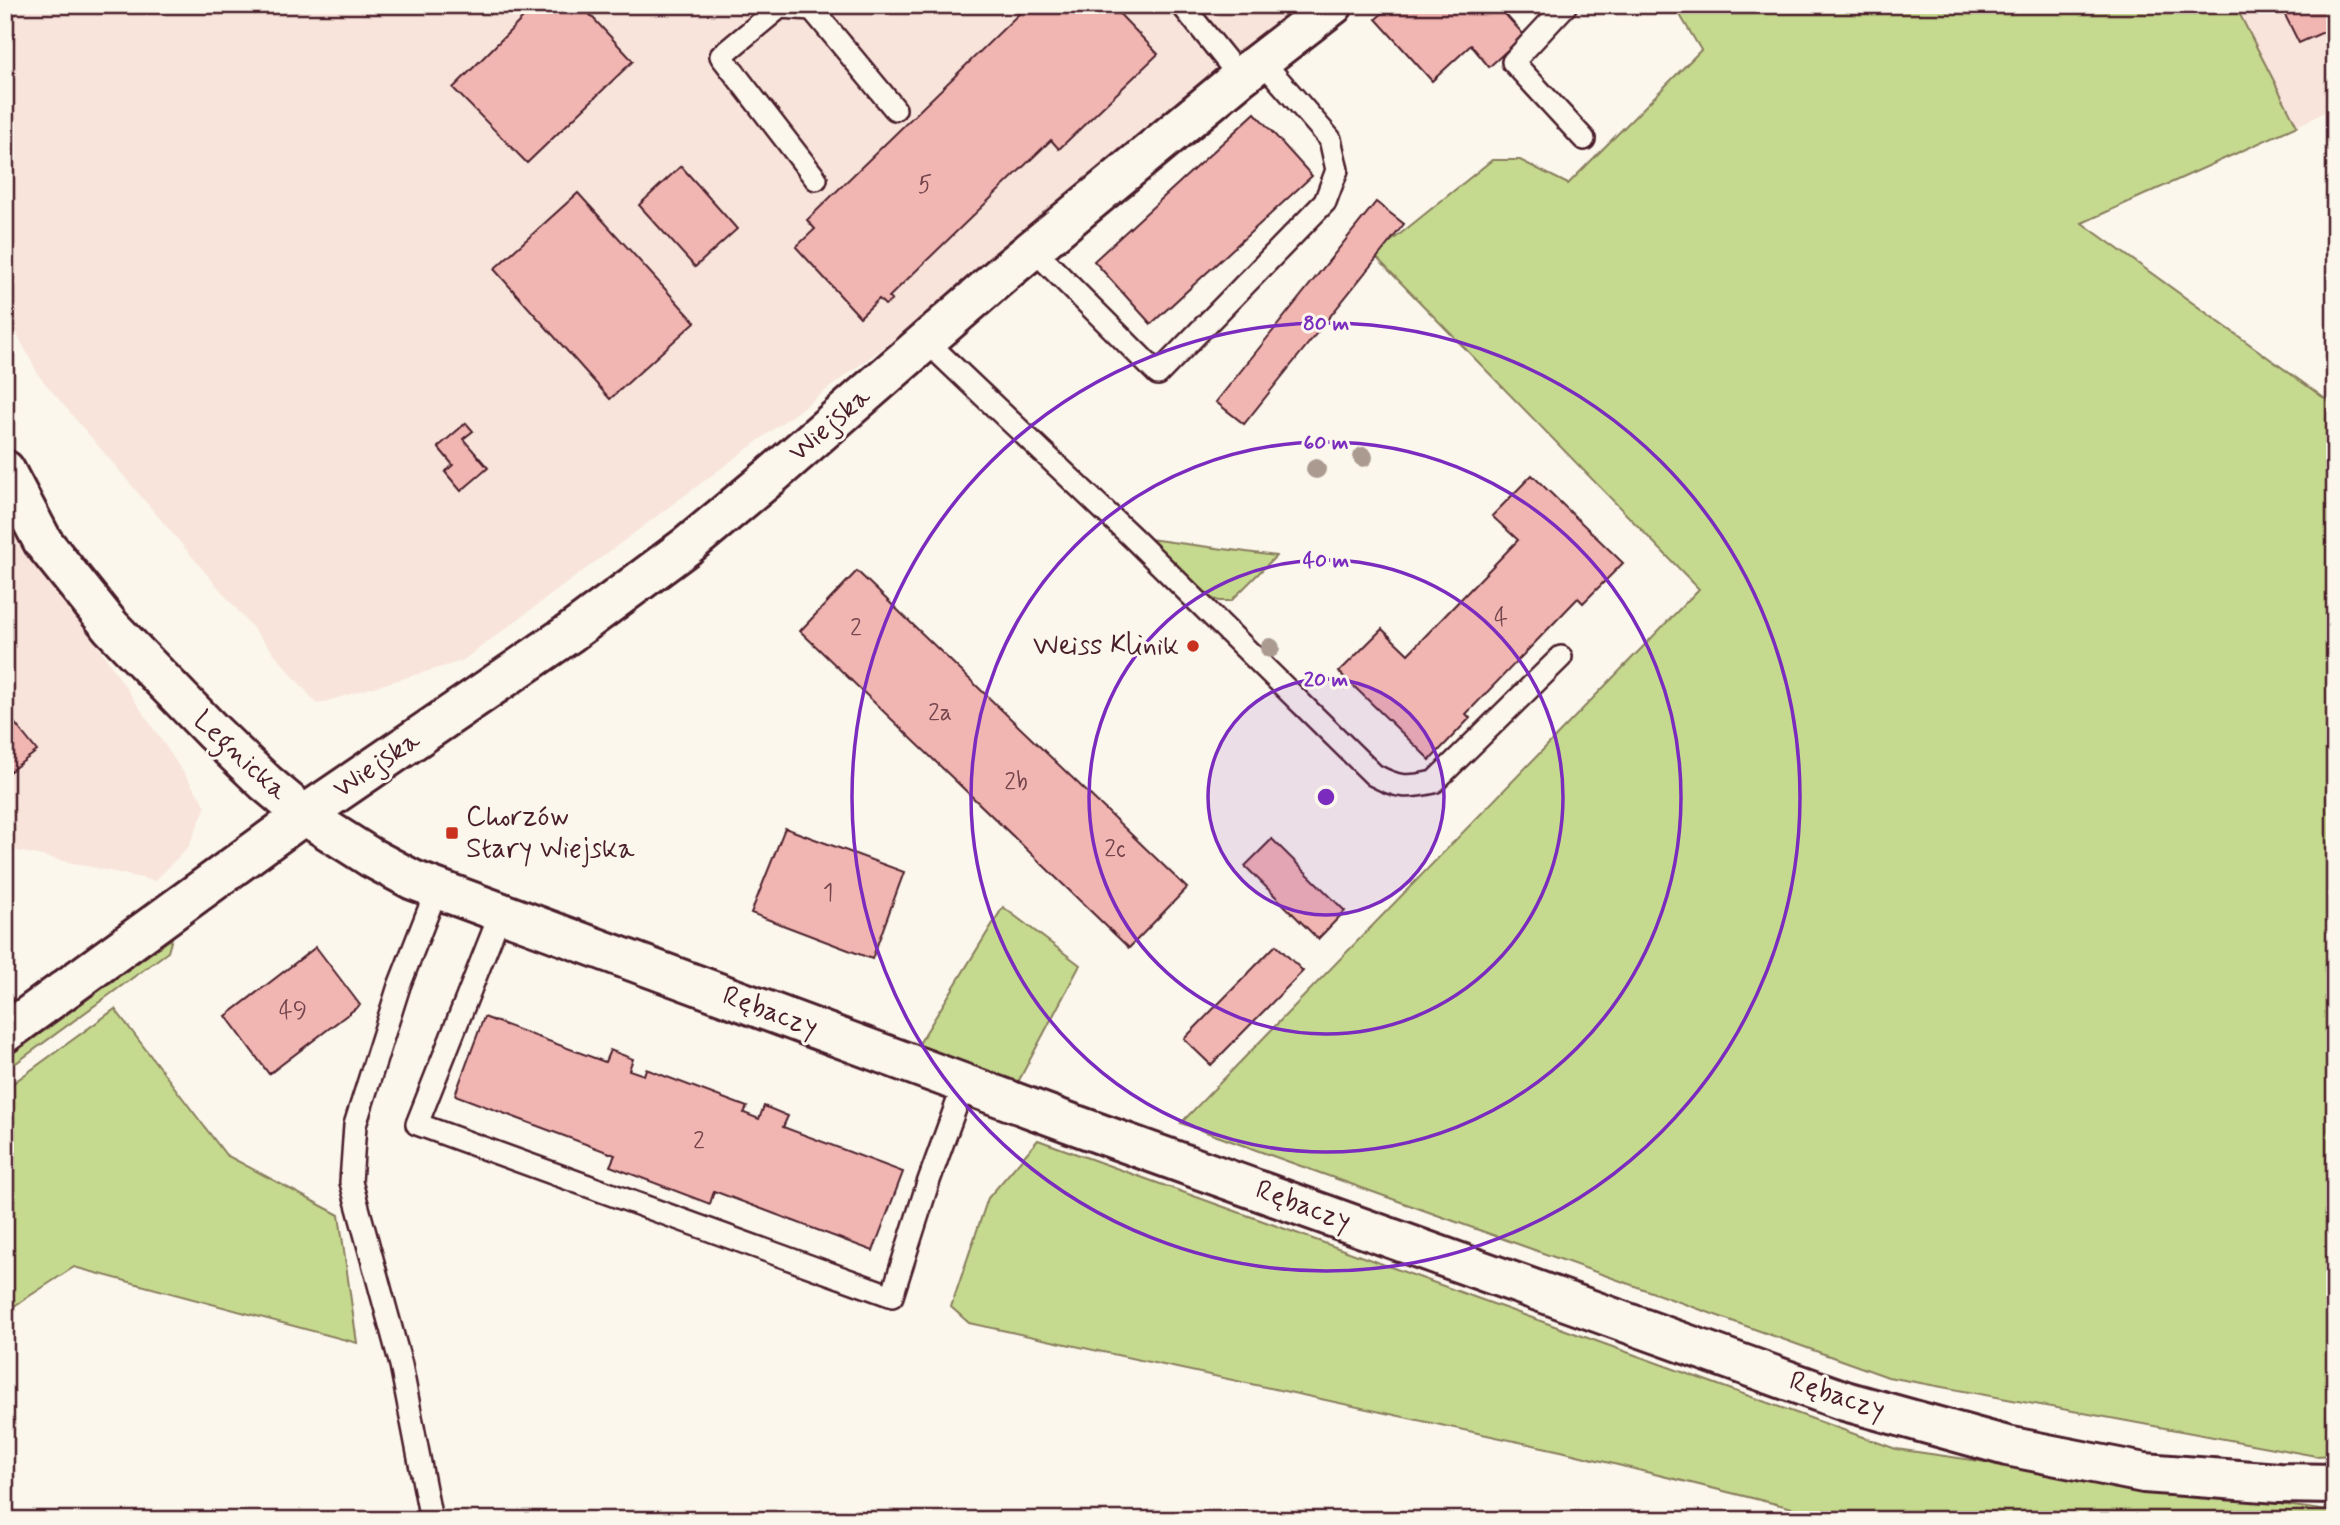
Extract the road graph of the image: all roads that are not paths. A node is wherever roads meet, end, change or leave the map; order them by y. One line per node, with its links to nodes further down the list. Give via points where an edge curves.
1 (1182, 5): 5 (lane)
2 (1333, 5): 5 (street, Wiejska)
3 (1566, 5): 7 (lane, via 1513,62)
4 (818, 7): 6 (lane); 8 (lane, via 779,7 721,56)
5 (1251, 69): 9 (street, Wiejska); 9 (lane, via 1329,139 1337,170 1325,202 1158,374)
6 (895, 109)
7 (1584, 139)
8 (816, 179)
9 (1033, 249): 10 (street, Wiejska)
10 (926, 341): 12 (lane, via 1374,775 1393,786 1434,782); 13 (street, Wiejska, via 687,545 570,633)
11 (5, 470): 13 (street, Legnicka, via 43,542 111,627 213,732)
12 (1561, 657)
13 (304, 815): 14 (street, Rębaczy, via 392,870); 16 (street, Legnicka)
14 (437, 889): 15 (street, Rębaczy); 19 (lane, via 399,986 355,1125 351,1182 401,1365)
15 (501, 912): 17 (street, Rębaczy); 17 (lane, via 417,1124 891,1296)
16 (5, 1033)
17 (964, 1084): 18 (street, Rębaczy, via 1845,1401 2007,1446 2144,1473)
18 (2335, 1484)
19 (431, 1520)

